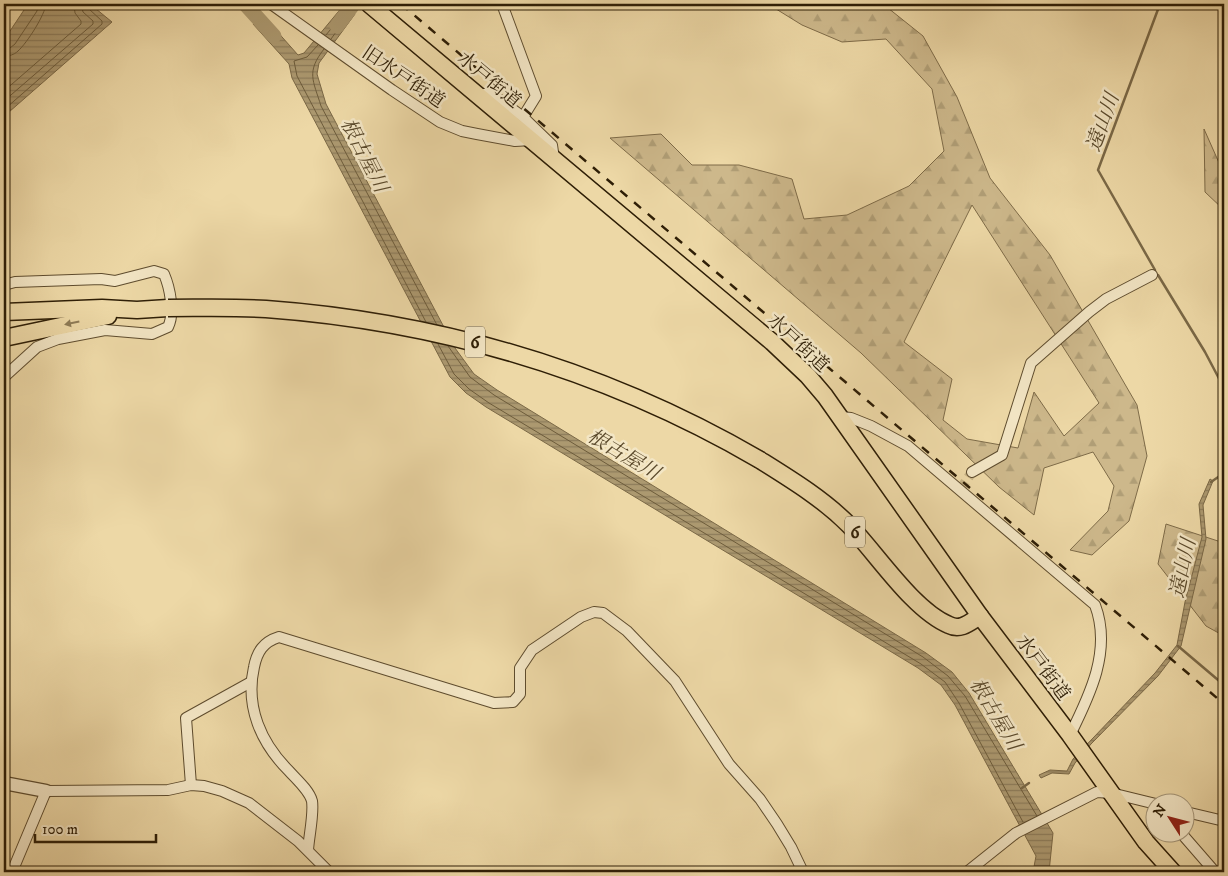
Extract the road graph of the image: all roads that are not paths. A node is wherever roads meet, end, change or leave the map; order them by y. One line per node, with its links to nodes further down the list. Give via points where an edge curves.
1 (270, 4): 6 (street, 旧水戸街道, via 420,110 452,128 515,142)
2 (369, 4): 4 (highway, 水戸街道)
3 (502, 4): 5 (street, via 536,96)
4 (479, 96): 5 (street, via 492,94); 6 (highway, 水戸街道)
5 (523, 117): 7 (street, via 552,145)
6 (532, 140): 7 (highway, 水戸街道)
7 (554, 159): 14 (highway, 水戸街道, via 772,342 808,376)
8 (1152, 275): 15 (street, via 1106,299 1031,363 1002,455)
9 (4, 285): 13 (street, via 15,282 115,281 154,272 164,274 170,291 170,322 168,327 152,334 105,330 58,339 38,346)
10 (137, 310): 11 (highway, via 102,308); 12 (highway, one-way to 12); 16 (highway, 6, bridge, via 265,309 344,317 428,331 561,368 643,400 715,435 806,489 850,526 901,586 938,619 958,628)
11 (4, 312)
12 (4, 338)
13 (4, 377)
14 (841, 417): 16 (highway, 水戸街道); 18 (street, via 871,426 908,446 1095,606 1102,630 1099,663)
15 (972, 472)
16 (980, 616): 18 (highway, 水戸街道)
17 (251, 682): 20 (street, via 186,718); 27 (street, via 260,732 312,800); 30 (street, via 260,650 268,640 278,637 494,703 514,702 520,694 520,668 532,650 581,617 594,612 603,613 627,631 675,681 729,764 777,824)
18 (1070, 735): 22 (highway, 水戸街道)
19 (4, 783): 21 (street)
20 (191, 785): 21 (street, via 168,790); 27 (street, via 222,791 249,803)
21 (46, 791): 28 (street)
22 (1111, 793): 23 (street); 31 (street, via 1096,792 1016,833); 32 (highway, 水戸街道, via 1146,842); 33 (highway, 水戸街道)
23 (1146, 802)
24 (1196, 814): 25 (street)
25 (1224, 821)
26 (1191, 844): 34 (street)
27 (308, 850): 29 (street)
28 (12, 872)
29 (329, 872)
30 (803, 872)
31 (967, 872)
32 (1173, 872)
33 (1180, 872)
34 (1215, 872)

